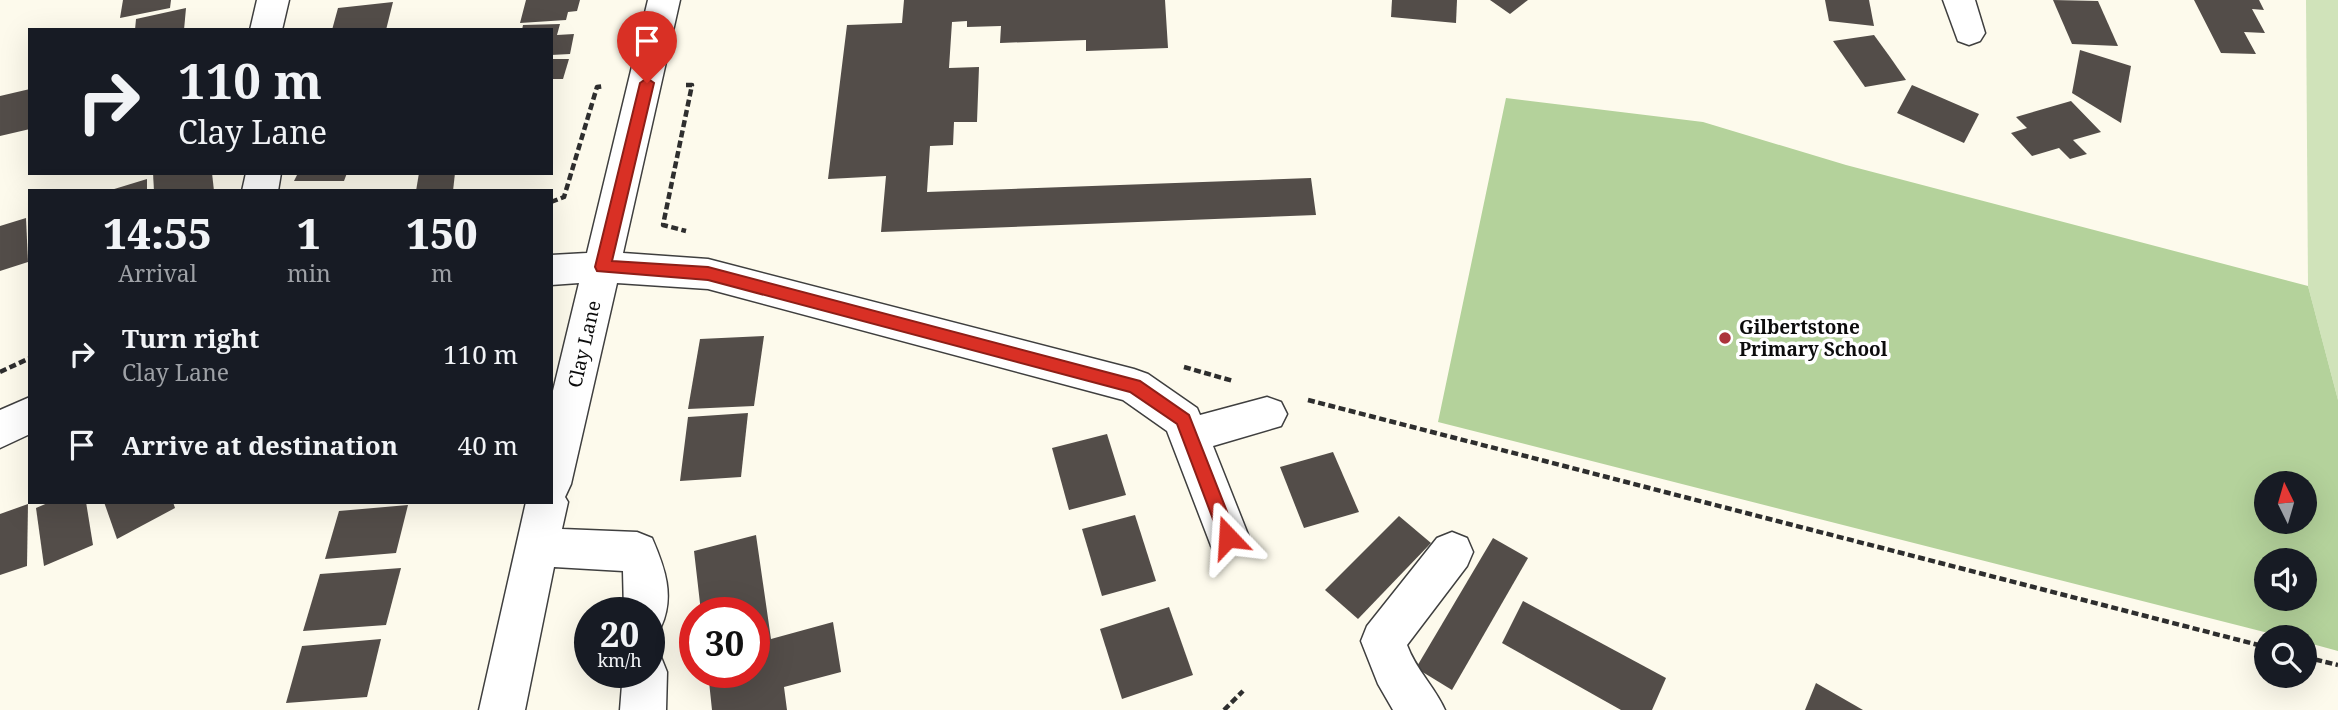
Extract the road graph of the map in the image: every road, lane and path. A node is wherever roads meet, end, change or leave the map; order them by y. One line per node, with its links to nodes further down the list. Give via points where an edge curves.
1 (273, 0): 4 (street)
2 (664, 0): 6 (street, Clay Lane)
3 (1959, 0): 5 (street)
4 (267, 28)
5 (1969, 33)
6 (647, 83): 7 (path, via 597,87 564,197); 8 (path, via 692,85 663,225); 9 (street, Clay Lane)
7 (553, 201)
8 (690, 233)
9 (603, 267): 10 (street); 18 (street, via 708,274 1134,386 1184,420); 19 (street, Clay Lane)
10 (553, 270)
11 (28, 359): 13 (path)
12 (1173, 365): 14 (path)
13 (0, 372)
14 (1240, 383)
15 (1267, 414): 18 (street); 25 (path, via 1298,398)
16 (28, 415): 17 (street)
17 (0, 430)
18 (1191, 435): 21 (street)
19 (553, 476)
20 (547, 504): 22 (street)
21 (1228, 537)
22 (537, 547): 24 (street, via 637,552 646,575); 30 (street)
23 (1452, 552): 33 (street, via 1383,641 1394,672)
24 (646, 597)
25 (2254, 644)
26 (2317, 660): 27 (path)
27 (2338, 665)
28 (644, 688): 31 (street)
29 (1243, 691): 32 (path)
30 (502, 710)
31 (643, 710)
32 (1224, 710)
33 (1422, 710)

